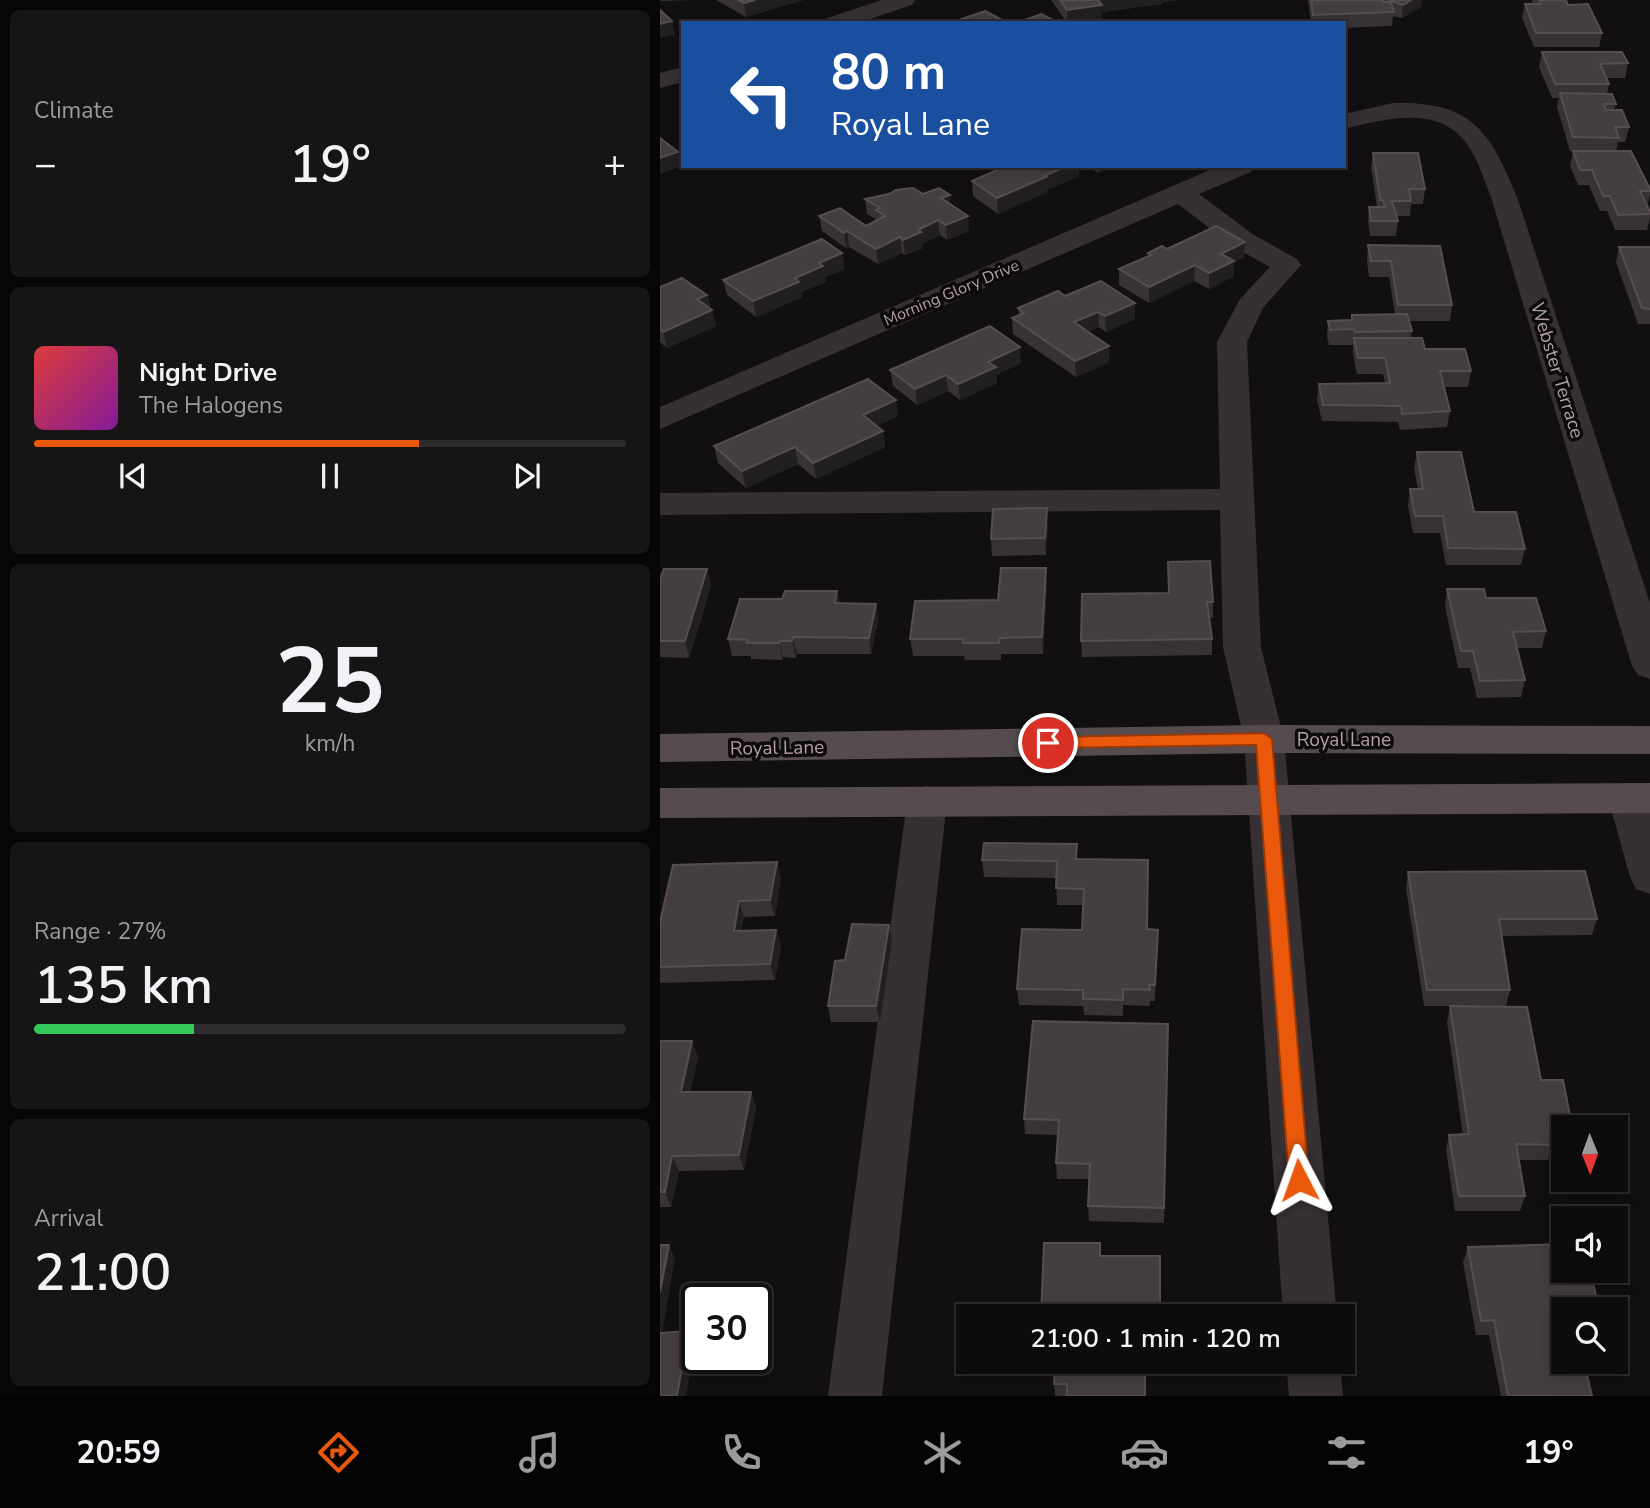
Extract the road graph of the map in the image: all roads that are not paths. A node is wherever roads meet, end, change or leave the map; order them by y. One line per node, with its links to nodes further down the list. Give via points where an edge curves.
1 (904, 0): 2 (street)
2 (841, 21)
3 (681, 75): 4 (street)
4 (660, 81)
5 (1346, 121): 11 (street, Webster Terrace, via 1378,111 1421,110 1458,122 1474,136 1492,169)
6 (1237, 168): 7 (street, Morning Glory Drive)
7 (1181, 192): 8 (street, Morning Glory Drive); 9 (street, via 1244,241 1287,265 1250,305 1232,342)
8 (660, 419)
9 (1237, 499): 10 (street); 12 (street, via 1242,648)
10 (660, 505)
11 (1650, 666)
12 (1264, 739): 13 (main road, Royal Lane); 14 (main road, Royal Lane); 15 (street)
13 (1650, 740)
14 (660, 748)
15 (1269, 798): 16 (main road); 17 (main road); 20 (street)
16 (1639, 798): 19 (street)
17 (927, 801): 18 (main road); 22 (street)
18 (660, 803)
19 (1650, 877)
20 (1309, 1304)
21 (1314, 1374): 23 (street)
22 (855, 1396)
23 (1316, 1396)

